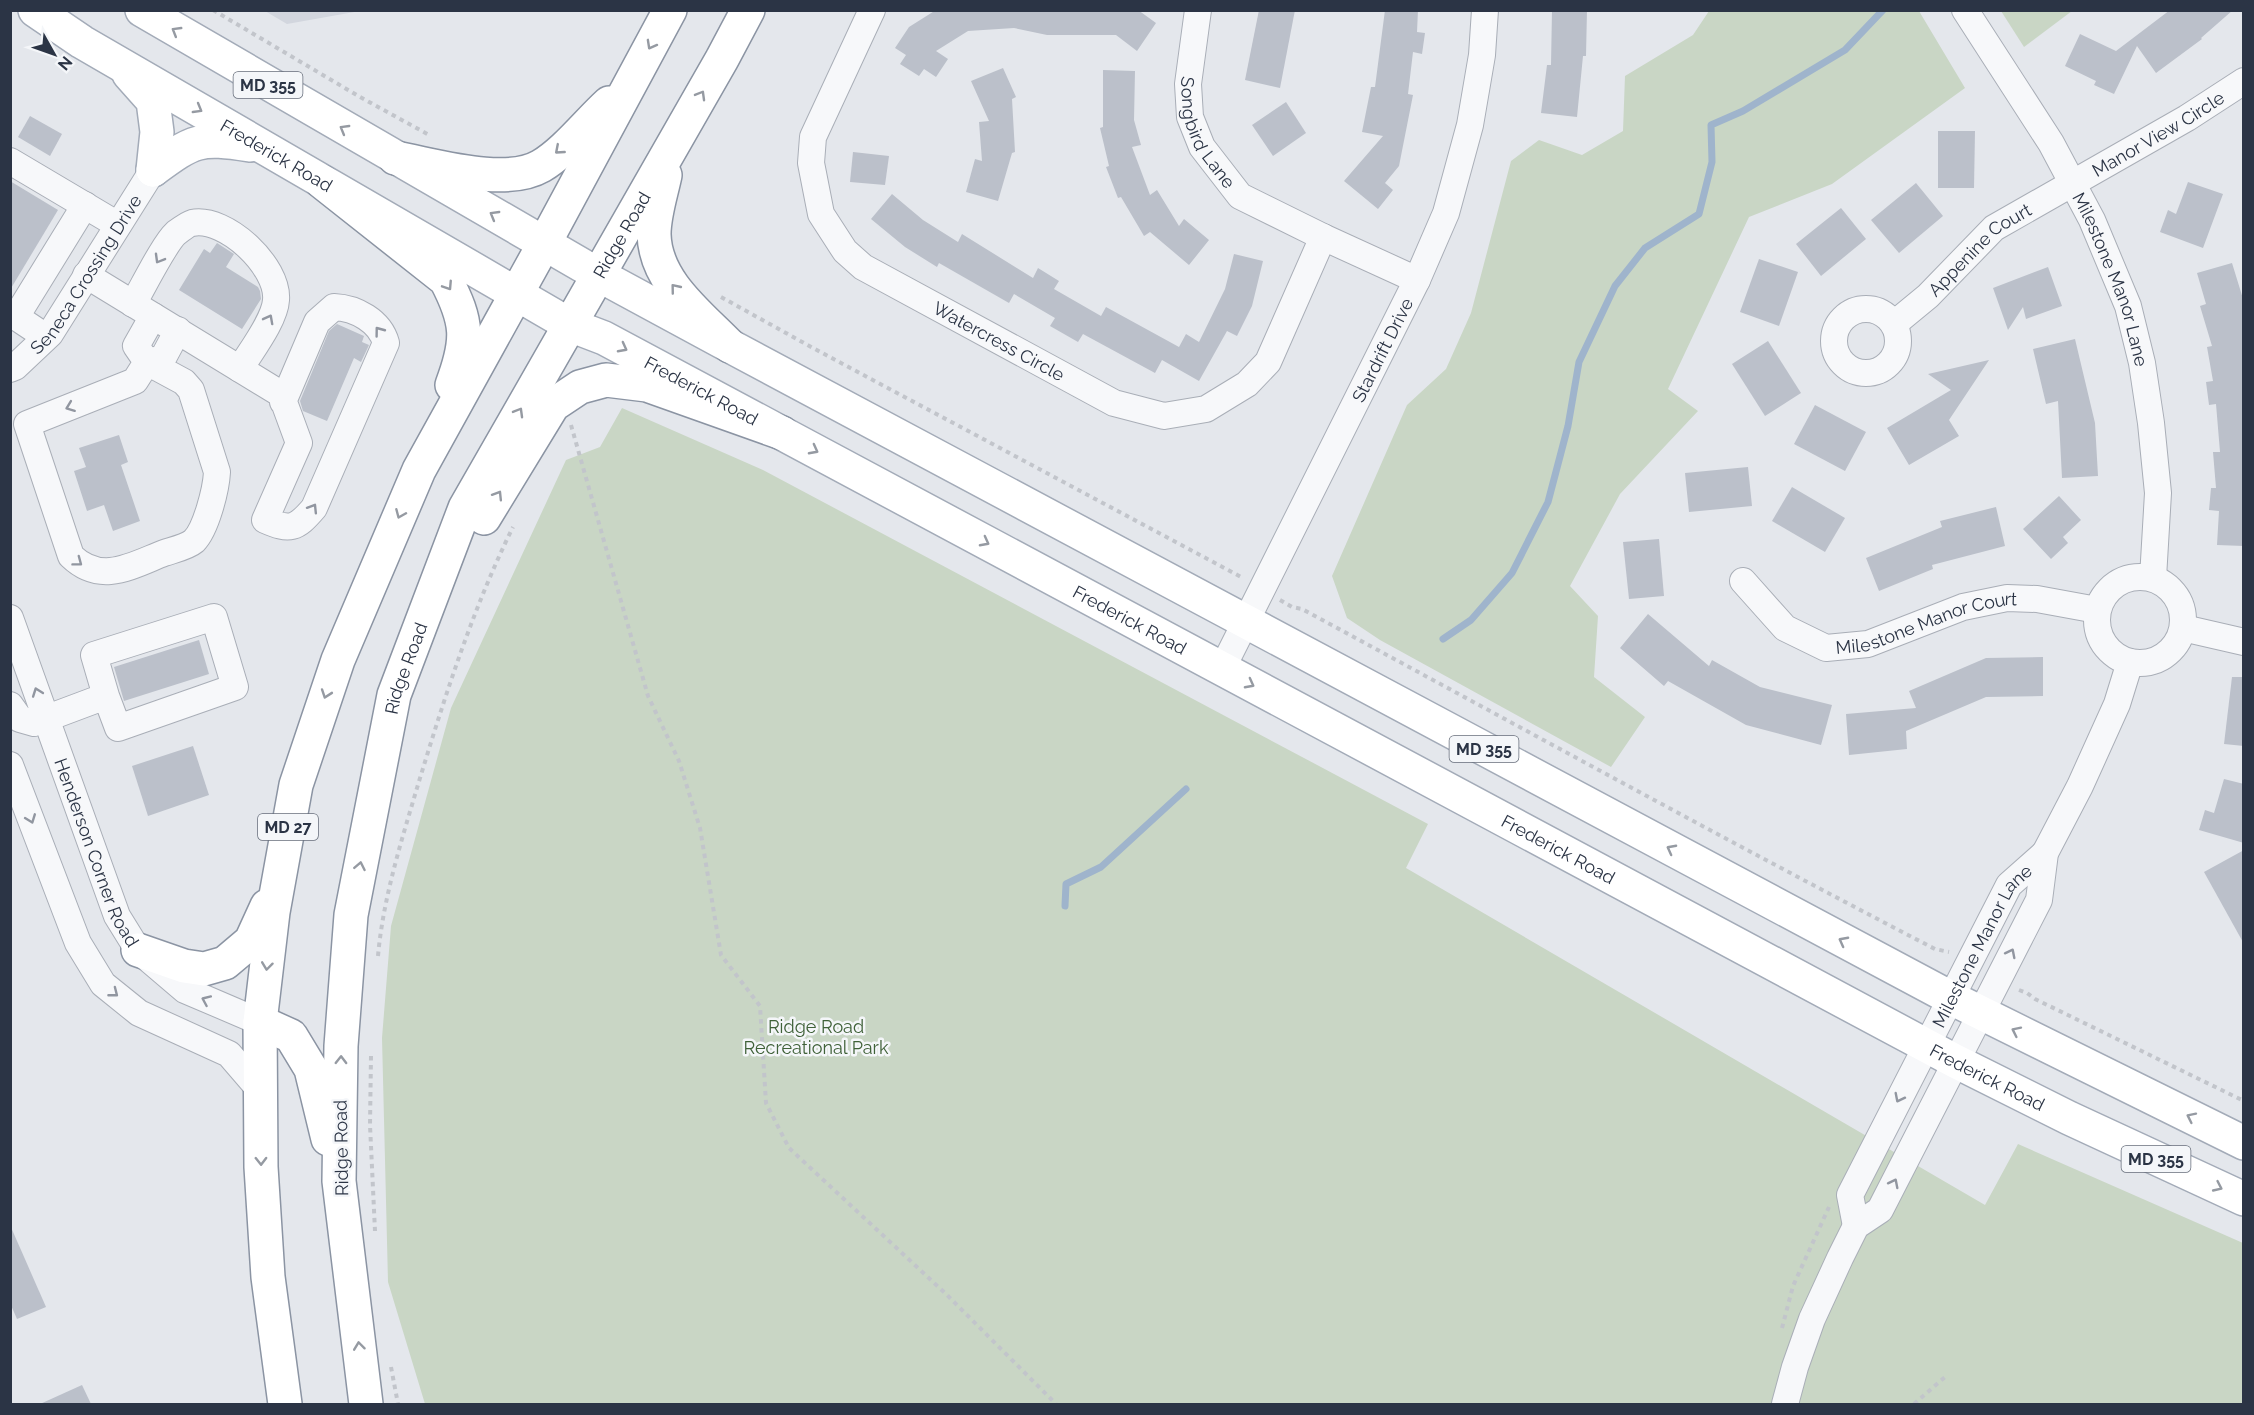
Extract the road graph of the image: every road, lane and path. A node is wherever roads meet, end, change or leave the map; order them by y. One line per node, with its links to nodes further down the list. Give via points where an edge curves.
1 (34, 10): 10 (main road, Frederick Road / MD 355)
2 (142, 10): 16 (main road, MD 355, one-way to 2)
3 (213, 10): 13 (path, via 360,98)
4 (670, 10): 11 (main road, one-way to 11)
5 (748, 10): 14 (main road, Ridge Road, one-way to 5)
6 (872, 10): 23 (street, Watercress Circle, via 813,137 811,163 821,214 845,251 863,267 1114,403 1164,416 1206,409 1247,384 1268,362)
7 (1198, 10): 23 (street, Songbird Lane, via 1188,84 1190,117 1202,147 1240,196)
8 (1485, 10): 27 (street, Stardrift Drive, via 1470,125 1446,213)
9 (1965, 10): 20 (street, Milestone Manor Lane, via 2051,143)
10 (118, 63): 15 (main road, Frederick Road / MD 355, one-way to 15); 18 (main road, via 153,101 157,132)
11 (632, 80): 16 (main road, one-way to 16, via 541,166 519,174 480,174); 24 (main road)
12 (2244, 81): 20 (street, Manor View Circle)
13 (436, 138)
14 (672, 146): 25 (main road, Ridge Road); 36 (main road, one-way to 14, via 673,287 658,261 655,226)
15 (263, 147): 18 (main road, via 201,141 183,148); 19 (main road, Frederick Road / MD 355)
16 (395, 158): 24 (main road, MD 355, one-way to 16)
17 (10, 161): 21 (street)
18 (153, 170): 22 (street, Seneca Crossing Drive)
19 (322, 182): 28 (main road, Frederick Road / MD 355); 45 (main road, one-way to 45, via 446,280 458,303 463,355)
20 (2072, 183): 32 (street, Appenine Court, via 1994,228 1928,296); 48 (street, Milestone Manor Lane, via 2128,306 2142,363 2158,492)
21 (84, 205): 22 (street); 31 (street)
22 (118, 225): 26 (street, Seneca Crossing Drive)
23 (1323, 237): 27 (street, Songbird Lane)
24 (544, 244): 25 (main road, MD 355); 28 (main road, MD 27)
25 (597, 274): 33 (main road, Ridge Road); 36 (main road, MD 355)
26 (86, 275): 30 (street); 35 (street, Seneca Crossing Drive)
27 (1417, 280): 54 (street, Stardrift Drive)
28 (516, 295): 33 (main road, Frederick Road / MD 355); 45 (main road, MD 27)
29 (719, 296): 47 (path)
30 (143, 310): 34 (street); 37 (street, via 136,346); 39 (street, one-way to 30, via 273,313 276,300 271,277 255,253 239,239 212,224 192,223 175,234)
31 (13, 315): 35 (street)
32 (1894, 324)
33 (570, 325): 44 (main road, Frederick Road / MD 355, one-way to 44, via 604,338); 52 (main road, Ridge Road, one-way to 33, via 465,508)
34 (178, 330): 37 (street, via 163,358); 39 (street)
35 (46, 337): 38 (street, Seneca Crossing Drive)
36 (730, 346): 54 (main road, MD 355)
37 (147, 362): 37 (street, one-way to 37, via 135,381 27,424 70,556 81,566 101,572 119,570 192,543 201,532 217,485 217,472 191,390)
38 (10, 369)
39 (240, 369): 40 (street, via 281,394)
40 (284, 402): 40 (street, one-way to 40, via 299,443 265,520 292,528 314,508 386,343 384,335 363,315 347,307 334,307 318,322)
41 (577, 419): 42 (path)
42 (571, 424): 43 (path); 89 (path, via 648,696 679,761 700,828 721,955 760,1006 766,1103 789,1148 946,1294)
43 (565, 431)
44 (782, 433): 52 (main road, one-way to 44, via 553,405 580,387 606,380 647,386); 58 (main road, Frederick Road / MD 355, one-way to 58)
45 (419, 470): 64 (main road, MD 27, one-way to 64, via 338,660 296,785)
46 (513, 526): 66 (path, via 470,627 432,740 399,851)
47 (1229, 570)
48 (2153, 578): 51 (street, via 2118,582 2105,594); 55 (street, via 2177,597)
49 (1743, 581): 51 (street, Milestone Manor Court, via 1785,628 1826,648 1868,644 1963,607 2007,598)
50 (1292, 607): 67 (path, via 1823,891 1935,949 1947,951)
51 (2097, 610): 57 (street, via 2096,622 2103,643 2119,658)
52 (423, 617): 78 (main road, Ridge Road, one-way to 52, via 341,1046 351,915 394,695)
53 (10, 618): 61 (street, Henderson Corner Road, one-way to 53)
54 (1246, 622): 58 (street, Stardrift Drive); 69 (main road, MD 355, one-way to 54)
55 (2183, 628): 56 (street); 57 (street, via 2174,647 2157,660)
56 (2244, 642)
57 (2130, 662): 63 (street, Milestone Manor Lane, via 2117,704)
58 (1222, 669): 72 (main road, Frederick Road / MD 355, one-way to 72)
59 (106, 696): 59 (street, via 118,728 235,687 214,617 94,655); 61 (street)
60 (10, 705): 61 (street, via 20,719 34,723)
61 (46, 718): 65 (street, Henderson Corner Road, via 117,916)
62 (10, 765): 75 (street, one-way to 75, via 78,943 103,984 139,1013 229,1054)
63 (2045, 853): 67 (street, Milestone Manor Lane, via 2009,885); 68 (street, Milestone Manor Lane, one-way to 63, via 2039,900)
64 (278, 883): 65 (main road, via 251,941 225,963 204,969); 71 (main road, MD 27, one-way to 71)
65 (138, 950): 71 (street, Henderson Corner Road, one-way to 65, via 185,990)
66 (377, 962)
67 (1967, 966): 69 (street, Milestone Manor Lane)
68 (1997, 981): 70 (street, Milestone Manor Lane); 76 (path)
69 (1951, 998): 70 (main road, MD 355); 72 (street, Milestone Manor Lane)
70 (1980, 1013): 74 (street, Milestone Manor Lane); 77 (main road, MD 355, one-way to 70)
71 (260, 1022): 75 (main road, MD 27); 78 (main road, via 291,1036 311,1069)
72 (1926, 1046): 74 (main road, Frederick Road / MD 355); 81 (street, Milestone Manor Lane, one-way to 81, via 1850,1195)
73 (371, 1050): 82 (path)
74 (1955, 1061): 79 (main road, Frederick Road / MD 355, one-way to 79); 81 (street, Milestone Manor Lane, one-way to 74, via 1880,1210)
75 (260, 1090): 86 (main road, MD 27, one-way to 86, via 268,1277)
76 (2244, 1101)
77 (2244, 1143)
78 (339, 1181): 87 (main road, Ridge Road, one-way to 78)
79 (2244, 1199)
80 (1830, 1204): 83 (path, via 1793,1286)
81 (1856, 1226): 90 (street, via 1812,1319)
82 (375, 1233)
83 (1781, 1329)
84 (391, 1364): 88 (path)
85 (1945, 1377): 91 (path)
86 (285, 1404)
87 (366, 1404)
88 (398, 1404)
89 (1056, 1404)
90 (1785, 1404)
91 (1914, 1404)

